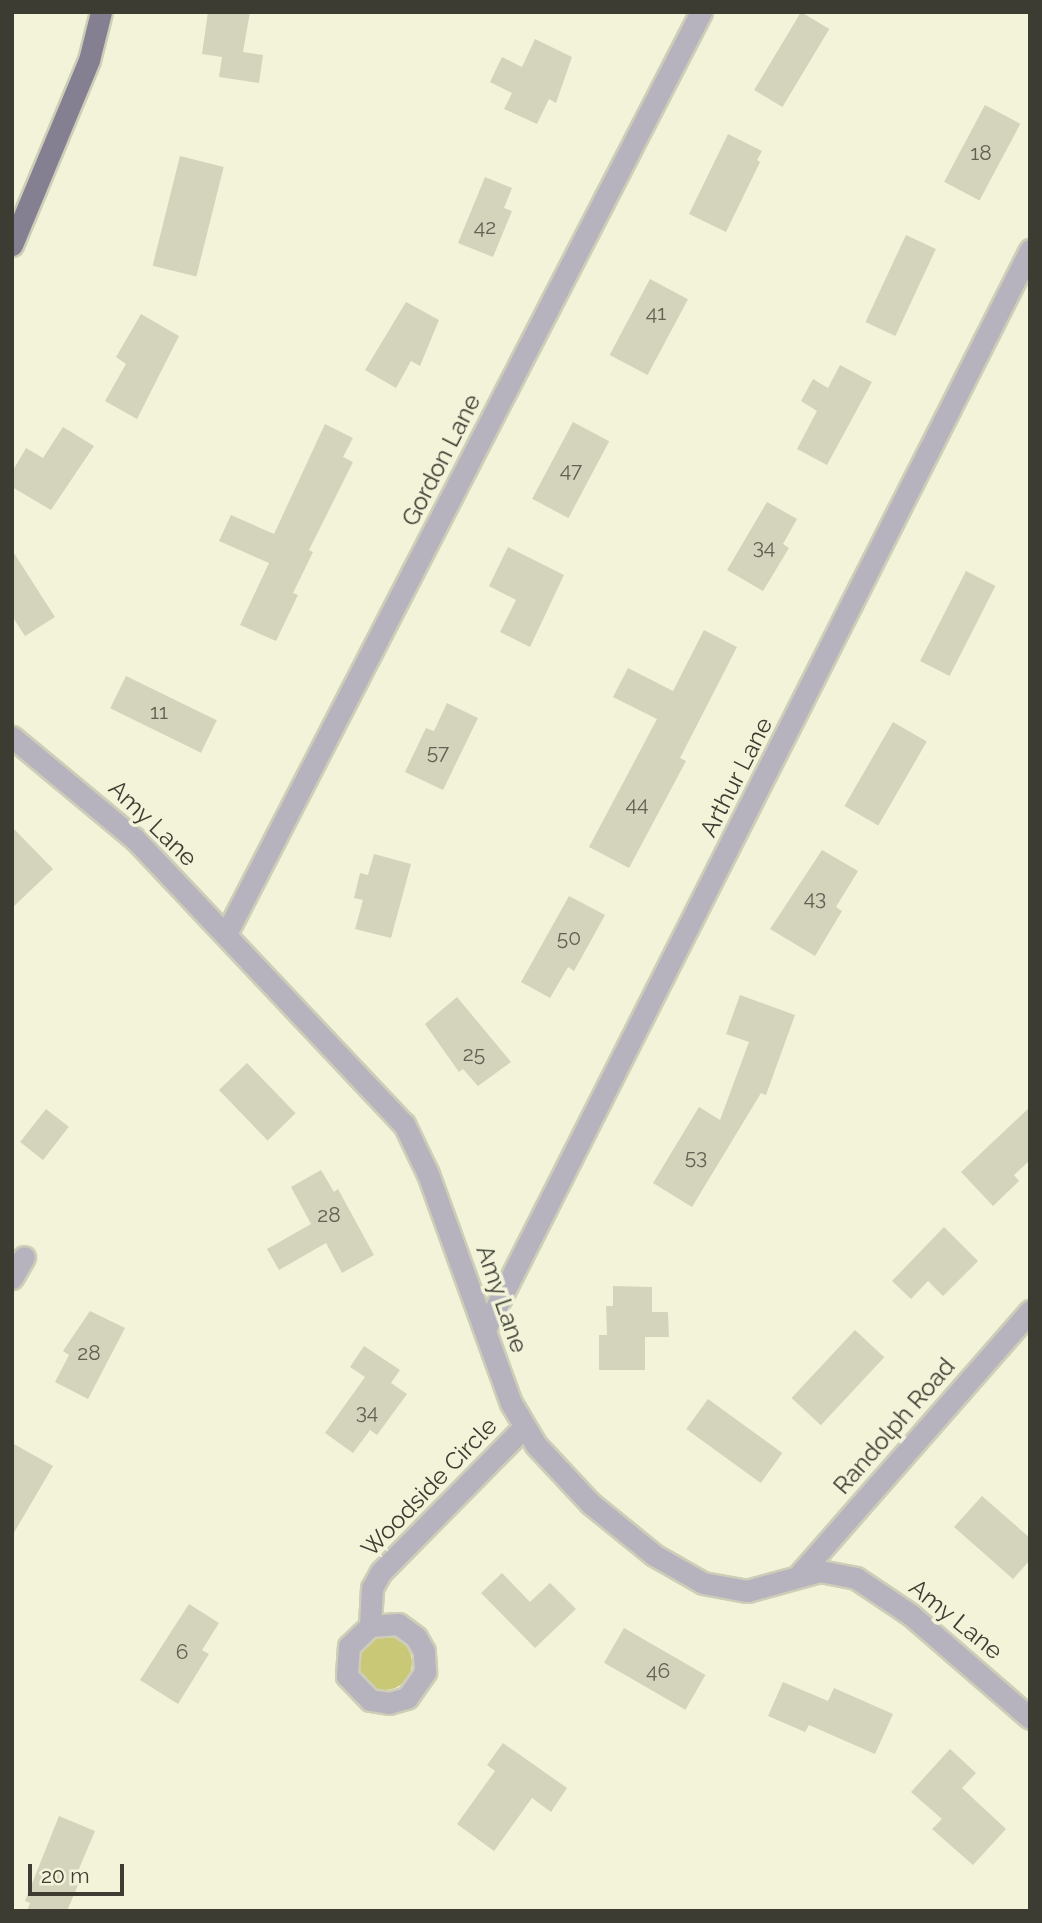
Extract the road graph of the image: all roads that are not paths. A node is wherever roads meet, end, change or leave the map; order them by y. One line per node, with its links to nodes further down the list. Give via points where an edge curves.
1 (101, 12): 3 (main road, via 89,60)
2 (701, 12): 6 (street, Gordon Lane)
3 (12, 245)
4 (1030, 250): 10 (street, Arthur Lane)
5 (12, 737): 6 (street, Amy Lane, via 135,839)
6 (227, 932): 10 (street, Amy Lane, via 404,1124)
7 (24, 1257): 8 (street)
8 (12, 1278)
9 (1030, 1311): 12 (street, Randolph Road)
10 (486, 1327): 11 (street, Amy Lane, via 503,1383)
11 (524, 1427): 12 (street, Amy Lane, via 590,1503 678,1570 703,1583 747,1591); 13 (street, Woodside Circle, via 381,1572 372,1588)
12 (799, 1575): 14 (street, Amy Lane, via 839,1573 876,1589 972,1664)
13 (370, 1626)
14 (1030, 1718)

